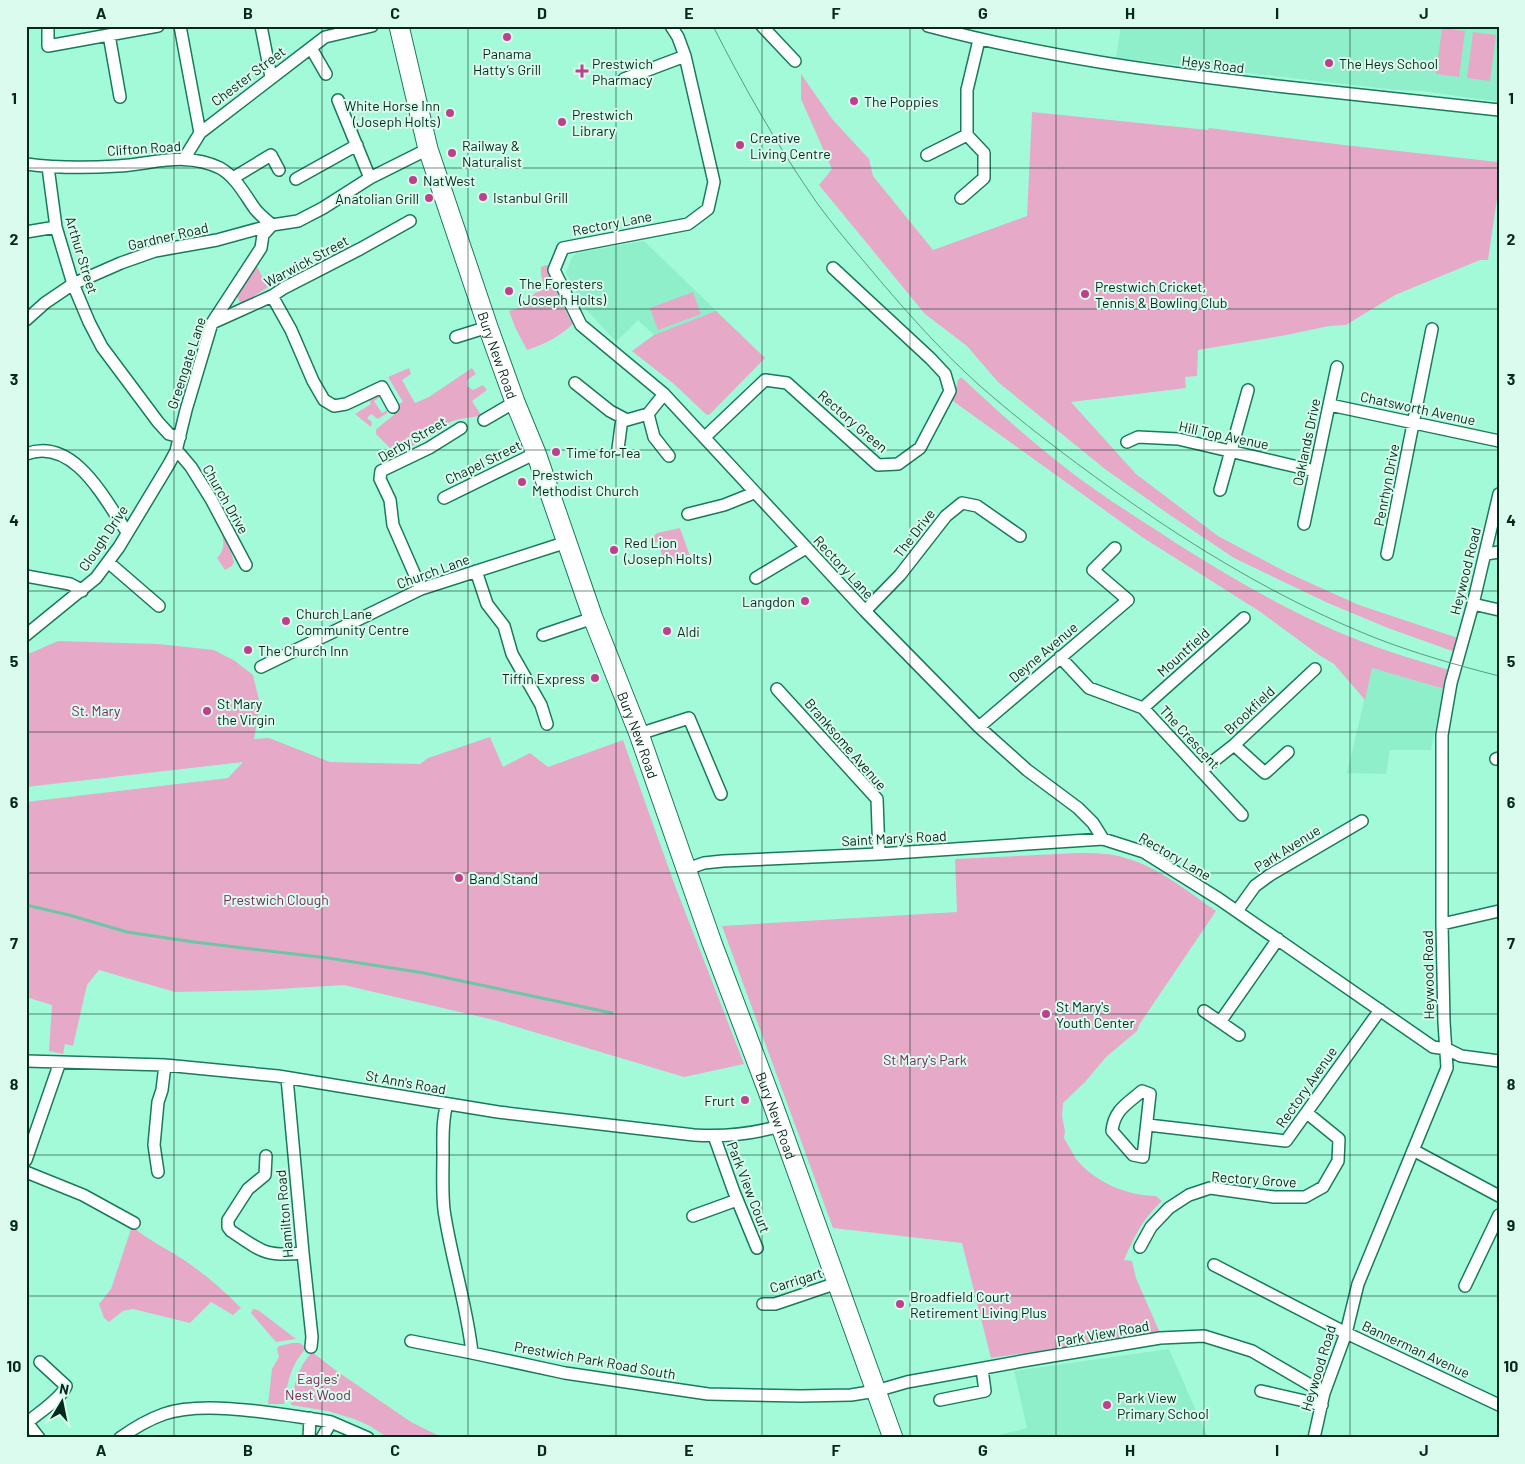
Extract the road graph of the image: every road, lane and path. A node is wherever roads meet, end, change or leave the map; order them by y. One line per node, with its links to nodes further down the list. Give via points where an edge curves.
1 (48, 26): 10 (street, via 48,46)
2 (158, 26): 10 (street)
3 (180, 26): 21 (street)
4 (261, 26): 16 (street)
5 (372, 26): 12 (street, Chester Street, via 325,37)
6 (399, 26): 24 (highway, Bury New Road)
7 (671, 26): 13 (street, Rectory Lane)
8 (762, 26): 14 (street)
9 (928, 26): 11 (street, Heys Road)
10 (109, 35): 18 (street)
11 (980, 40): 20 (street, Heys Road, via 1186,76); 22 (street, via 967,90)
12 (310, 48): 15 (street); 16 (street, Chester Street)
13 (685, 56): 17 (street); 49 (street, Rectory Lane, via 714,182 708,209 688,224 563,248 554,270 581,325)
14 (796, 61)
15 (326, 74)
16 (271, 77): 21 (street, Chester Street)
17 (624, 79)
18 (120, 97)
19 (338, 100): 23 (street, via 348,112)
20 (1499, 110)
21 (200, 133): 26 (street, Chester Street)
22 (967, 135): 25 (street); 33 (street, via 984,154 984,178)
23 (357, 146): 31 (street); 32 (street)
24 (428, 149): 31 (street); 43 (highway, Bury New Road)
25 (927, 155)
26 (184, 159): 28 (street, Clifton Road, via 120,166); 30 (street, Clifton Road, via 220,168)
27 (26, 164): 28 (street, Clifton Road)
28 (48, 167): 36 (street, Arthur Street)
29 (279, 170): 30 (street, via 270,150)
30 (233, 178): 35 (street, Clifton Road, via 257,211)
31 (370, 178): 35 (street, via 298,221)
32 (296, 179)
33 (961, 198)
34 (410, 221): 40 (street, Warwick Street)
35 (272, 225): 39 (street, Gardner Road, via 217,240 155,251); 42 (street, Greengate Lane, via 263,235 261,248)
36 (56, 227): 37 (street); 39 (street, Arthur Street)
37 (26, 232)
38 (833, 268): 59 (street, Rectory Green, via 945,374 950,391 920,448 898,464 878,465 787,383 765,380)
39 (73, 284): 41 (street, Gardner Road); 58 (street, Arthur Street, via 102,347 164,430)
40 (272, 296): 42 (street, Warwick Street); 52 (street, via 324,400 334,406 346,404 382,387)
41 (26, 320)
42 (212, 323): 58 (street, Greengate Lane)
43 (488, 327): 45 (street); 50 (highway, Bury New Road)
44 (1432, 329): 56 (street, Penrhyn Drive)
45 (456, 337)
46 (1337, 367): 51 (street, Oaklands Drive)
47 (575, 383): 54 (street)
48 (1248, 390): 64 (street)
49 (664, 394): 53 (street); 59 (street, Rectory Lane)
50 (515, 402): 55 (street); 66 (highway, Bury New Road)
51 (1330, 405): 56 (street, Chatsworth Avenue); 68 (street, Oaklands Drive)
52 (393, 406)
53 (648, 414): 54 (street, via 627,420); 67 (street, via 654,437)
54 (622, 418): 62 (street)
55 (484, 420)
56 (1414, 422): 60 (street, Chatsworth Avenue); 81 (street, Penrhyn Drive)
57 (461, 428): 88 (street, Derby Street, via 382,471 380,479 390,500 393,525)
58 (180, 437): 63 (street, Clough Drive)
59 (705, 437): 70 (street, Rectory Lane)
60 (1499, 441)
61 (1127, 442): 64 (street, Hill Top Avenue, via 1138,437 1160,437)
62 (618, 449)
63 (176, 451): 75 (street, Clough Drive); 84 (street, Church Drive, via 211,499)
64 (1232, 451): 68 (street, Hill Top Avenue); 69 (street)
65 (26, 454): 75 (street, via 36,450 56,452 78,465 95,484)
66 (536, 454): 72 (street, Chapel Street); 77 (highway, Bury New Road)
67 (669, 456)
68 (1315, 471): 74 (street, Oaklands Drive)
69 (1220, 490)
70 (754, 493): 73 (street); 78 (street, Rectory Lane)
71 (1499, 494): 82 (street, Heywood Road)
72 (444, 498)
73 (688, 514)
74 (1304, 524)
75 (127, 532): 83 (street, Clough Drive)
76 (1020, 536): 93 (street, The Drive, via 977,506 962,503 946,516 900,575)
77 (567, 542): 85 (street, Church Lane); 94 (highway, Bury New Road)
78 (806, 548): 87 (street); 93 (street, Rectory Lane)
79 (1115, 548): 98 (street, Deyne Avenue, via 1093,570 1128,600)
80 (1499, 552): 82 (street)
81 (1388, 554)
82 (1486, 554): 90 (street, Heywood Road)
83 (108, 562): 89 (street, Clough Drive); 91 (street)
84 (246, 565)
85 (476, 572): 88 (street, Church Lane); 103 (street, via 487,604 504,626 512,654 541,705)
86 (26, 576): 89 (street, via 70,584)
87 (756, 578)
88 (421, 589): 99 (street, Church Lane)
89 (82, 592): 96 (street, Clough Drive)
90 (1473, 604): 92 (street); 117 (street, Heywood Road, via 1451,683 1442,735)
91 (160, 606)
92 (1499, 610)
93 (864, 611): 104 (street, Rectory Lane)
94 (594, 618): 97 (street); 105 (highway, Bury New Road)
95 (1244, 618): 102 (street, Mountfield)
96 (26, 635)
97 (543, 635)
98 (1060, 657): 102 (street, The Crescent, via 1089,688); 104 (street, Deyne Avenue)
99 (261, 666)
100 (1315, 669): 106 (street, Brookfield)
101 (777, 689): 113 (street, Branksome Avenue, via 877,799)
102 (1143, 708): 108 (street, The Crescent)
103 (547, 724)
104 (979, 727): 112 (street, Rectory Lane, via 1027,770 1078,808 1094,823)
105 (639, 734): 109 (street, via 689,718); 114 (highway, Bury New Road)
106 (1234, 745): 107 (street, via 1265,772); 108 (street, Brookfield)
107 (1288, 752)
108 (1200, 771): 110 (street, The Crescent)
109 (721, 794)
110 (1242, 815)
111 (1362, 821): 115 (street, Park Avenue, via 1270,874 1255,886)
112 (1103, 839): 113 (street, Saint Mary's Road); 115 (street, Rectory Lane, via 1144,852)
113 (879, 854): 114 (street, Saint Mary's Road, via 723,861)
114 (687, 869): 132 (highway, Bury New Road)
115 (1237, 910): 118 (street, Rectory Lane)
116 (1499, 911): 117 (street)
117 (1442, 924): 123 (street, Heywood Road)
118 (1278, 940): 119 (street, Rectory Lane); 121 (street)
119 (1380, 1010): 123 (street, Rectory Lane, via 1433,1047); 130 (street, Rectory Avenue)
120 (1204, 1011): 121 (street)
121 (1220, 1022): 122 (street)
122 (1239, 1035)
123 (1447, 1049): 125 (street, Rectory Lane, via 1461,1056); 134 (street, Heywood Road, via 1445,1076)
124 (26, 1061): 126 (street, St Ann's Road)
125 (1499, 1061)
126 (60, 1062): 127 (street, St Ann's Road); 136 (street)
127 (165, 1065): 128 (street, St Ann's Road); 138 (street, via 154,1145)
128 (287, 1078): 129 (street, St Ann's Road); 146 (street, Hamilton Road)
129 (447, 1104): 133 (street, St Ann's Road, via 589,1124); 154 (street, via 443,1144 444,1209)
130 (1307, 1112): 131 (street, Rectory Avenue, via 1286,1141); 144 (street, Rectory Grove, via 1339,1139 1338,1161 1323,1187 1305,1197 1274,1197 1210,1188 1189,1195 1168,1208 1151,1227)
131 (1148, 1125): 131 (street, via 1143,1157 1133,1155 1112,1131 1118,1111 1142,1092 1150,1094)
132 (780, 1126): 133 (street, St Ann's Road); 148 (highway, Bury New Road)
133 (714, 1136): 140 (street, Park View Court)
134 (1413, 1150): 139 (street); 151 (street, Heywood Road, via 1358,1284)
135 (266, 1156): 146 (street, via 264,1175 248,1189 228,1220 228,1227 263,1252)
136 (26, 1160)
137 (26, 1172): 143 (street, via 83,1195)
138 (158, 1172)
139 (1499, 1196)
140 (737, 1200): 141 (street); 145 (street, Park View Court)
141 (693, 1216)
142 (1499, 1216): 149 (street)
143 (134, 1223)
144 (1140, 1247)
145 (757, 1248)
146 (302, 1253): 153 (street, Hamilton Road)
147 (1214, 1265): 151 (street, Bannerman Avenue)
148 (837, 1283): 150 (street, Carrigart, via 775,1304); 157 (highway, Bury New Road)
149 (1465, 1286)
150 (763, 1304)
151 (1346, 1333): 159 (street, Heywood Road); 161 (street, Bannerman Avenue)
152 (411, 1340): 154 (street, Prestwich Park Road South)
153 (311, 1347)
154 (472, 1353): 157 (street, Prestwich Park Road South, via 565,1373 708,1394 801,1396)
155 (40, 1362): 163 (street, via 66,1386)
156 (982, 1368): 157 (street, Park View Road); 159 (street, Park View Road, via 1160,1338 1204,1336 1252,1351); 160 (street, via 985,1391)
157 (876, 1391): 170 (highway, Bury New Road)
158 (1261, 1391): 159 (street)
159 (1323, 1399): 171 (street, Heywood Road)
160 (940, 1400)
161 (1499, 1405)
162 (310, 1418): 164 (street); 166 (street, via 200,1408 165,1414 139,1424); 167 (street)
163 (27, 1421): 165 (street)
164 (331, 1422): 168 (street); 169 (street)
165 (40, 1438)
166 (120, 1438)
167 (309, 1438)
168 (322, 1438)
169 (368, 1438)
170 (893, 1438)
171 (1314, 1438)

